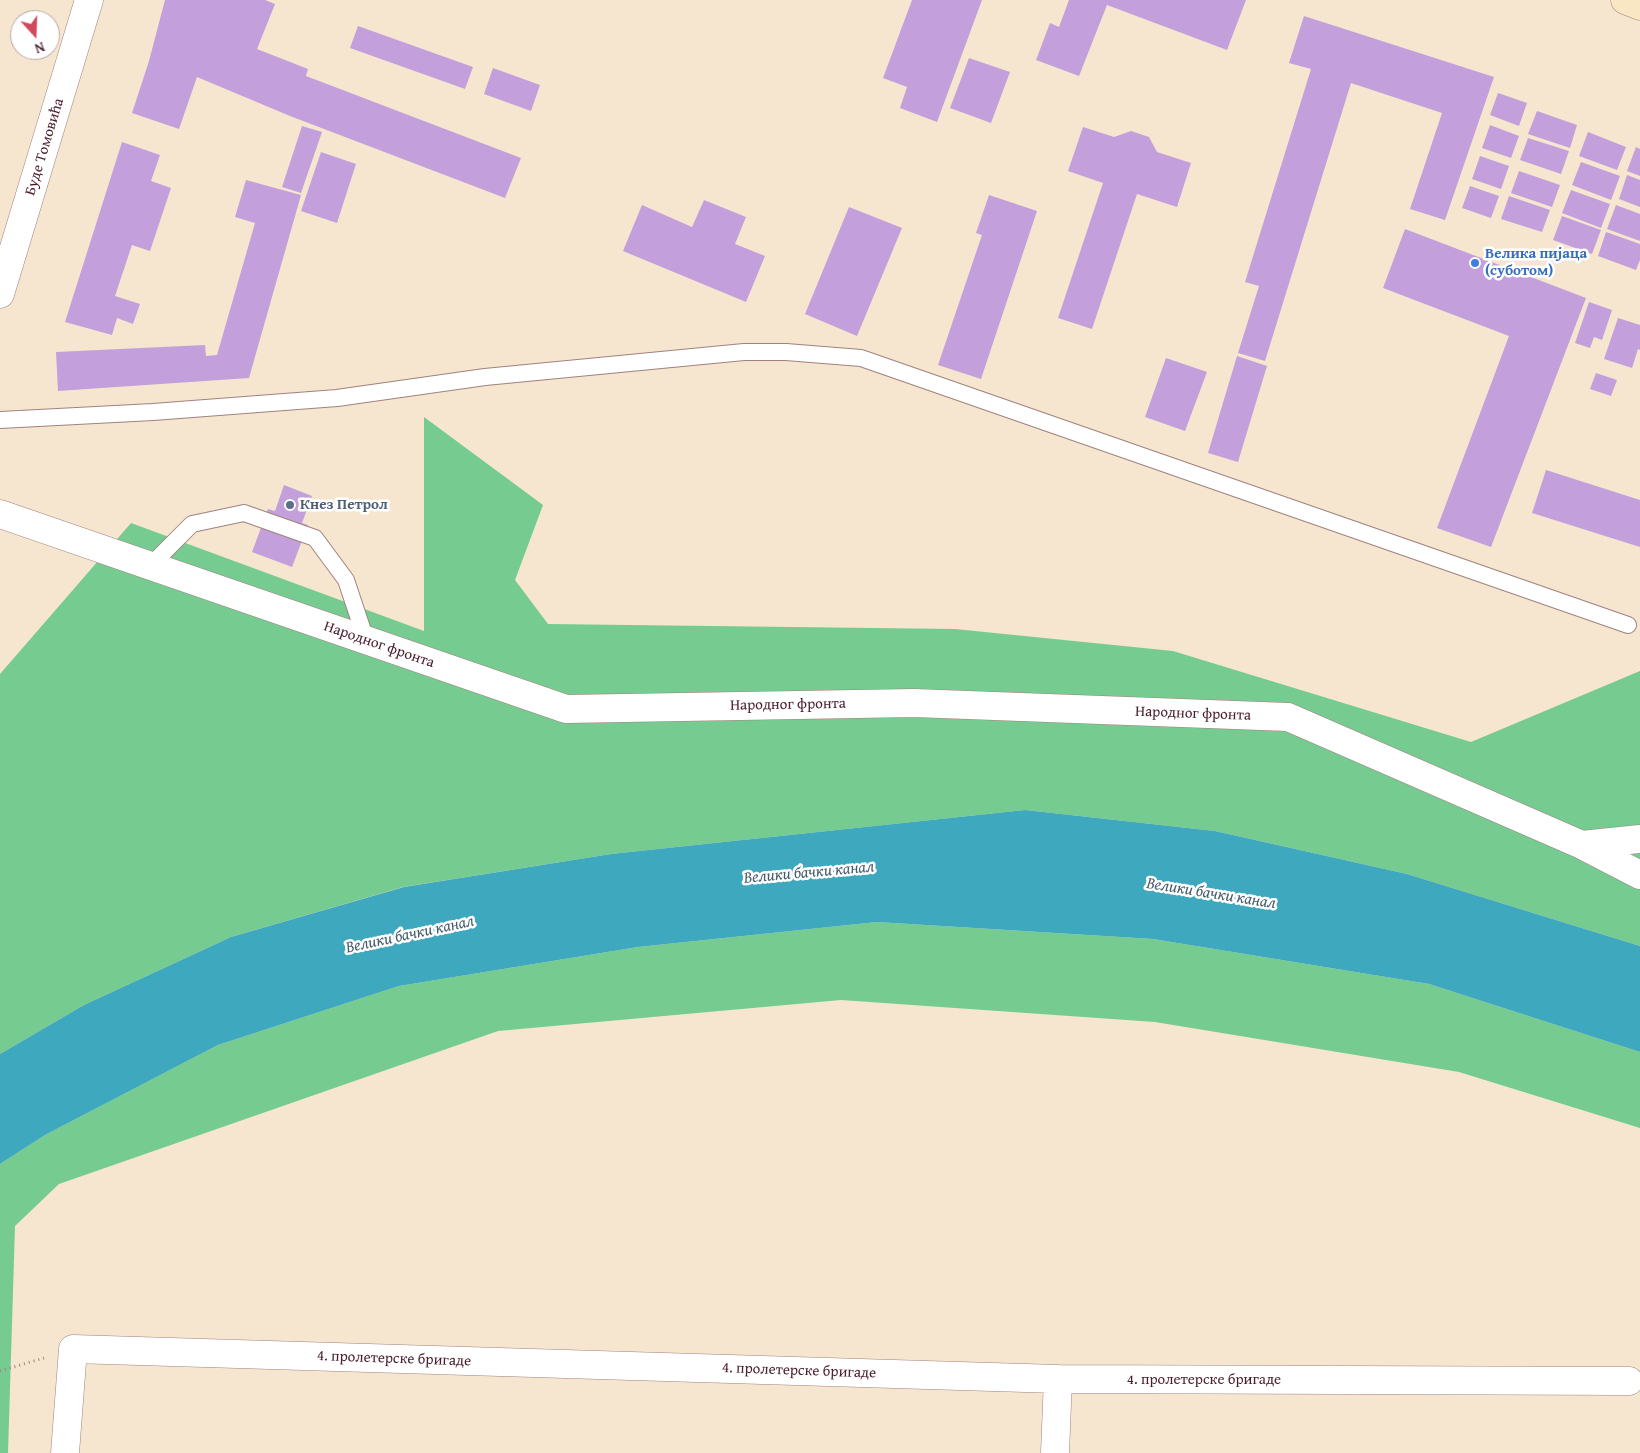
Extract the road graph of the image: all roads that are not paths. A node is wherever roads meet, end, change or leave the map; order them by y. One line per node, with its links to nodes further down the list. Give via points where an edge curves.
1 (89, 0): 4 (street, Буде Томовића)
2 (1625, 0): 3 (street)
3 (1640, 6)
4 (0, 294)
5 (0, 420): 8 (lane, via 337,398 485,377 744,352 861,358)
6 (0, 514): 7 (street, Народног фронта)
7 (150, 566): 9 (street, Народног фронта); 9 (lane, via 192,524 244,513 315,538 346,580)
8 (1628, 625)
9 (366, 640): 11 (street, Народног фронта, via 566,709 914,703 1288,717)
10 (1640, 839): 11 (street)
11 (1582, 845): 12 (street, Народног фронта)
12 (1640, 875)
13 (1058, 1379): 14 (street, 4. пролетерске бригаде); 15 (street, 4. пролетерске бригаде, via 73,1349); 16 (street)
14 (1629, 1381)
15 (66, 1453)
16 (1055, 1453)

